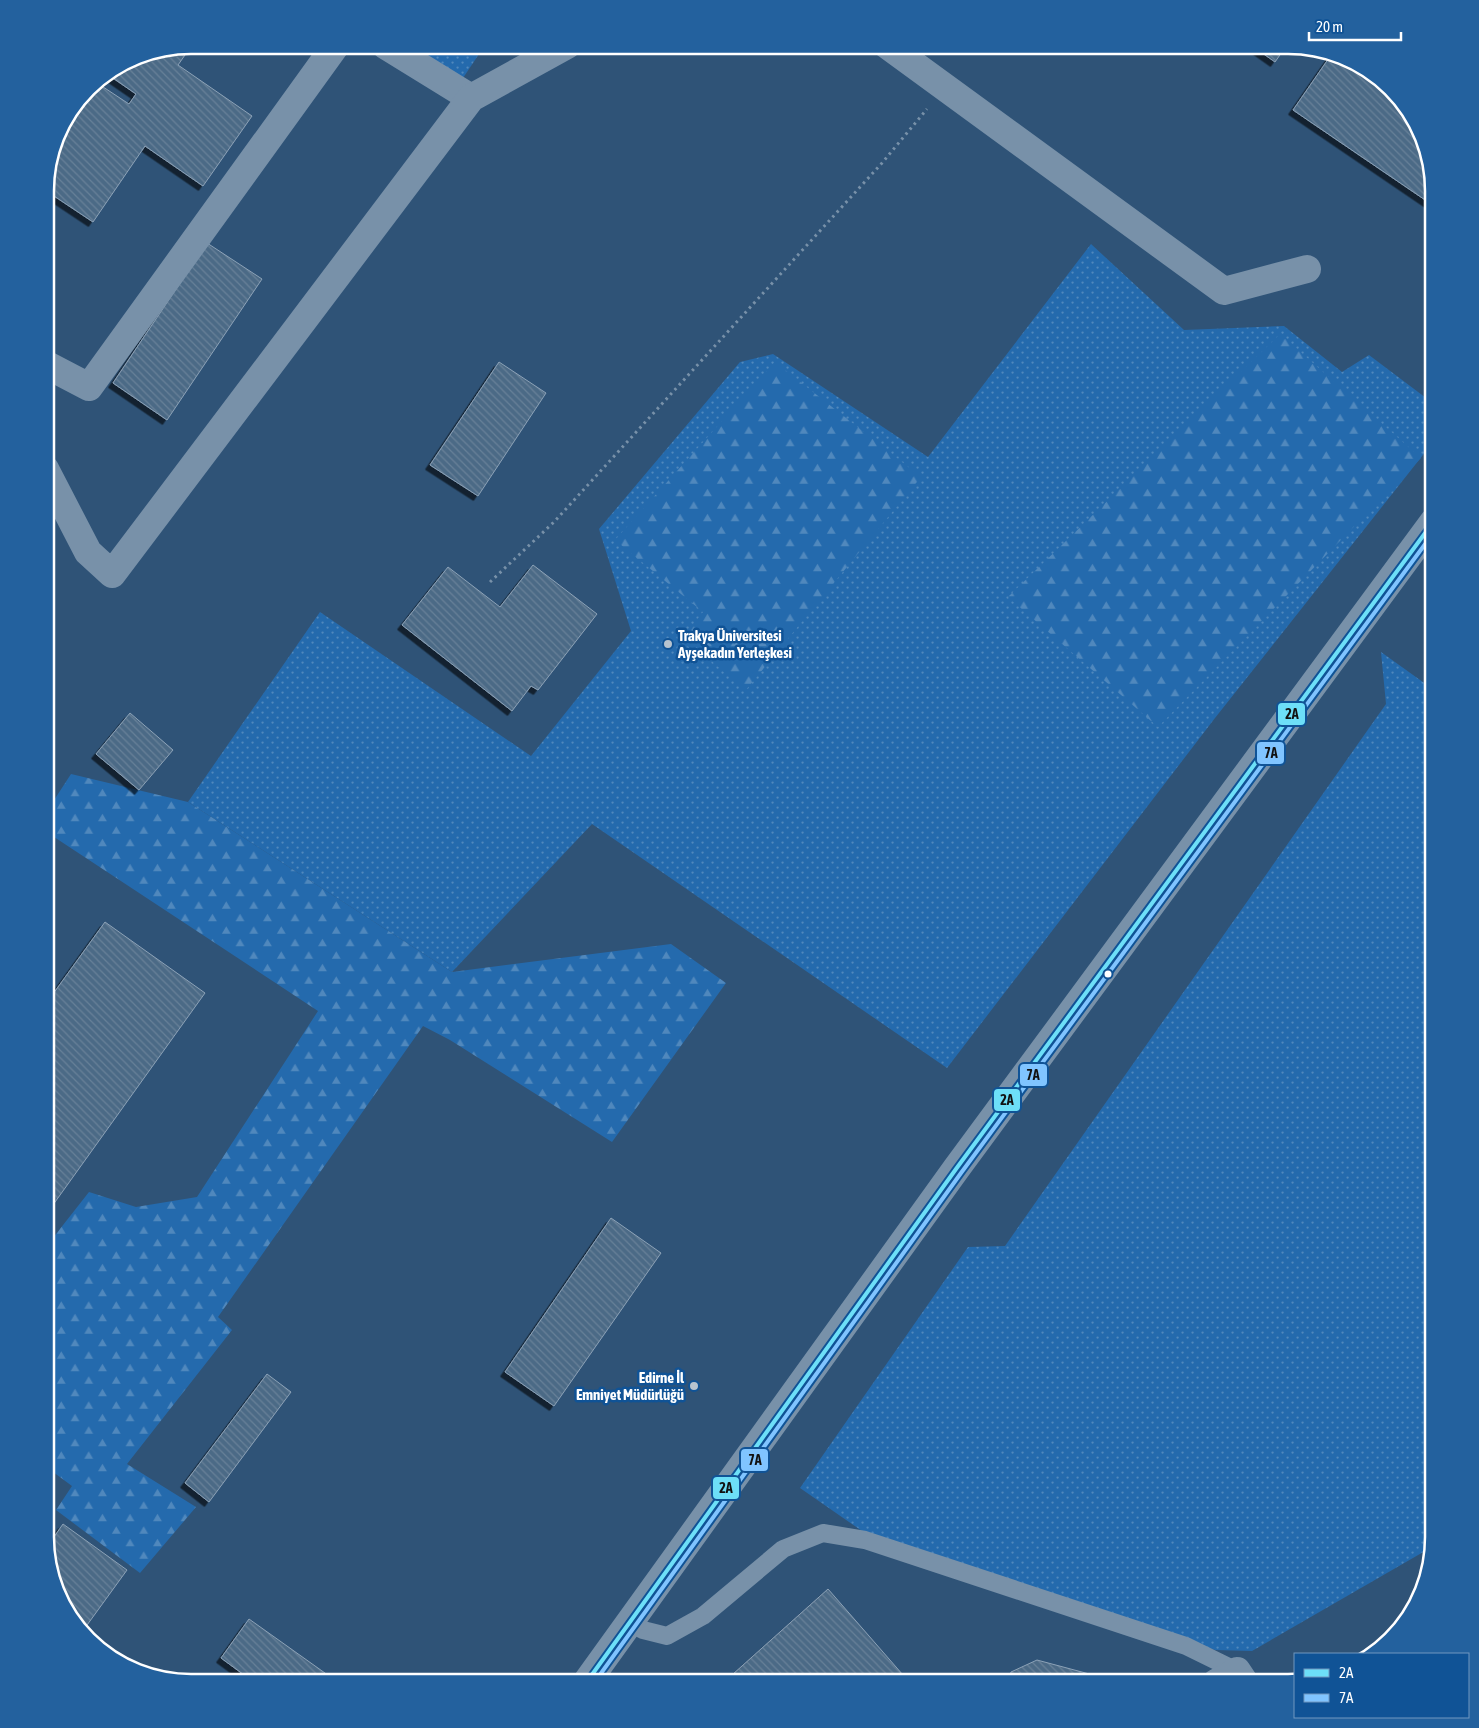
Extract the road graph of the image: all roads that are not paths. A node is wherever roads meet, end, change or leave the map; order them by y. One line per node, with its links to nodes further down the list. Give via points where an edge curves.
1 (330, 54): 7 (street, via 89,388)
2 (400, 54): 5 (street)
3 (551, 54): 5 (street)
4 (899, 54): 6 (street, via 1224,291)
5 (471, 98): 8 (street, via 112,574 88,552)
6 (1307, 269)
7 (54, 369)
8 (54, 486)
9 (1425, 533): 10 (street, via 956,1169)
10 (629, 1623): 11 (street); 12 (lane, via 667,1636 703,1616 783,1549 823,1533 865,1540 1186,1646)
11 (599, 1674)
12 (1226, 1674)

